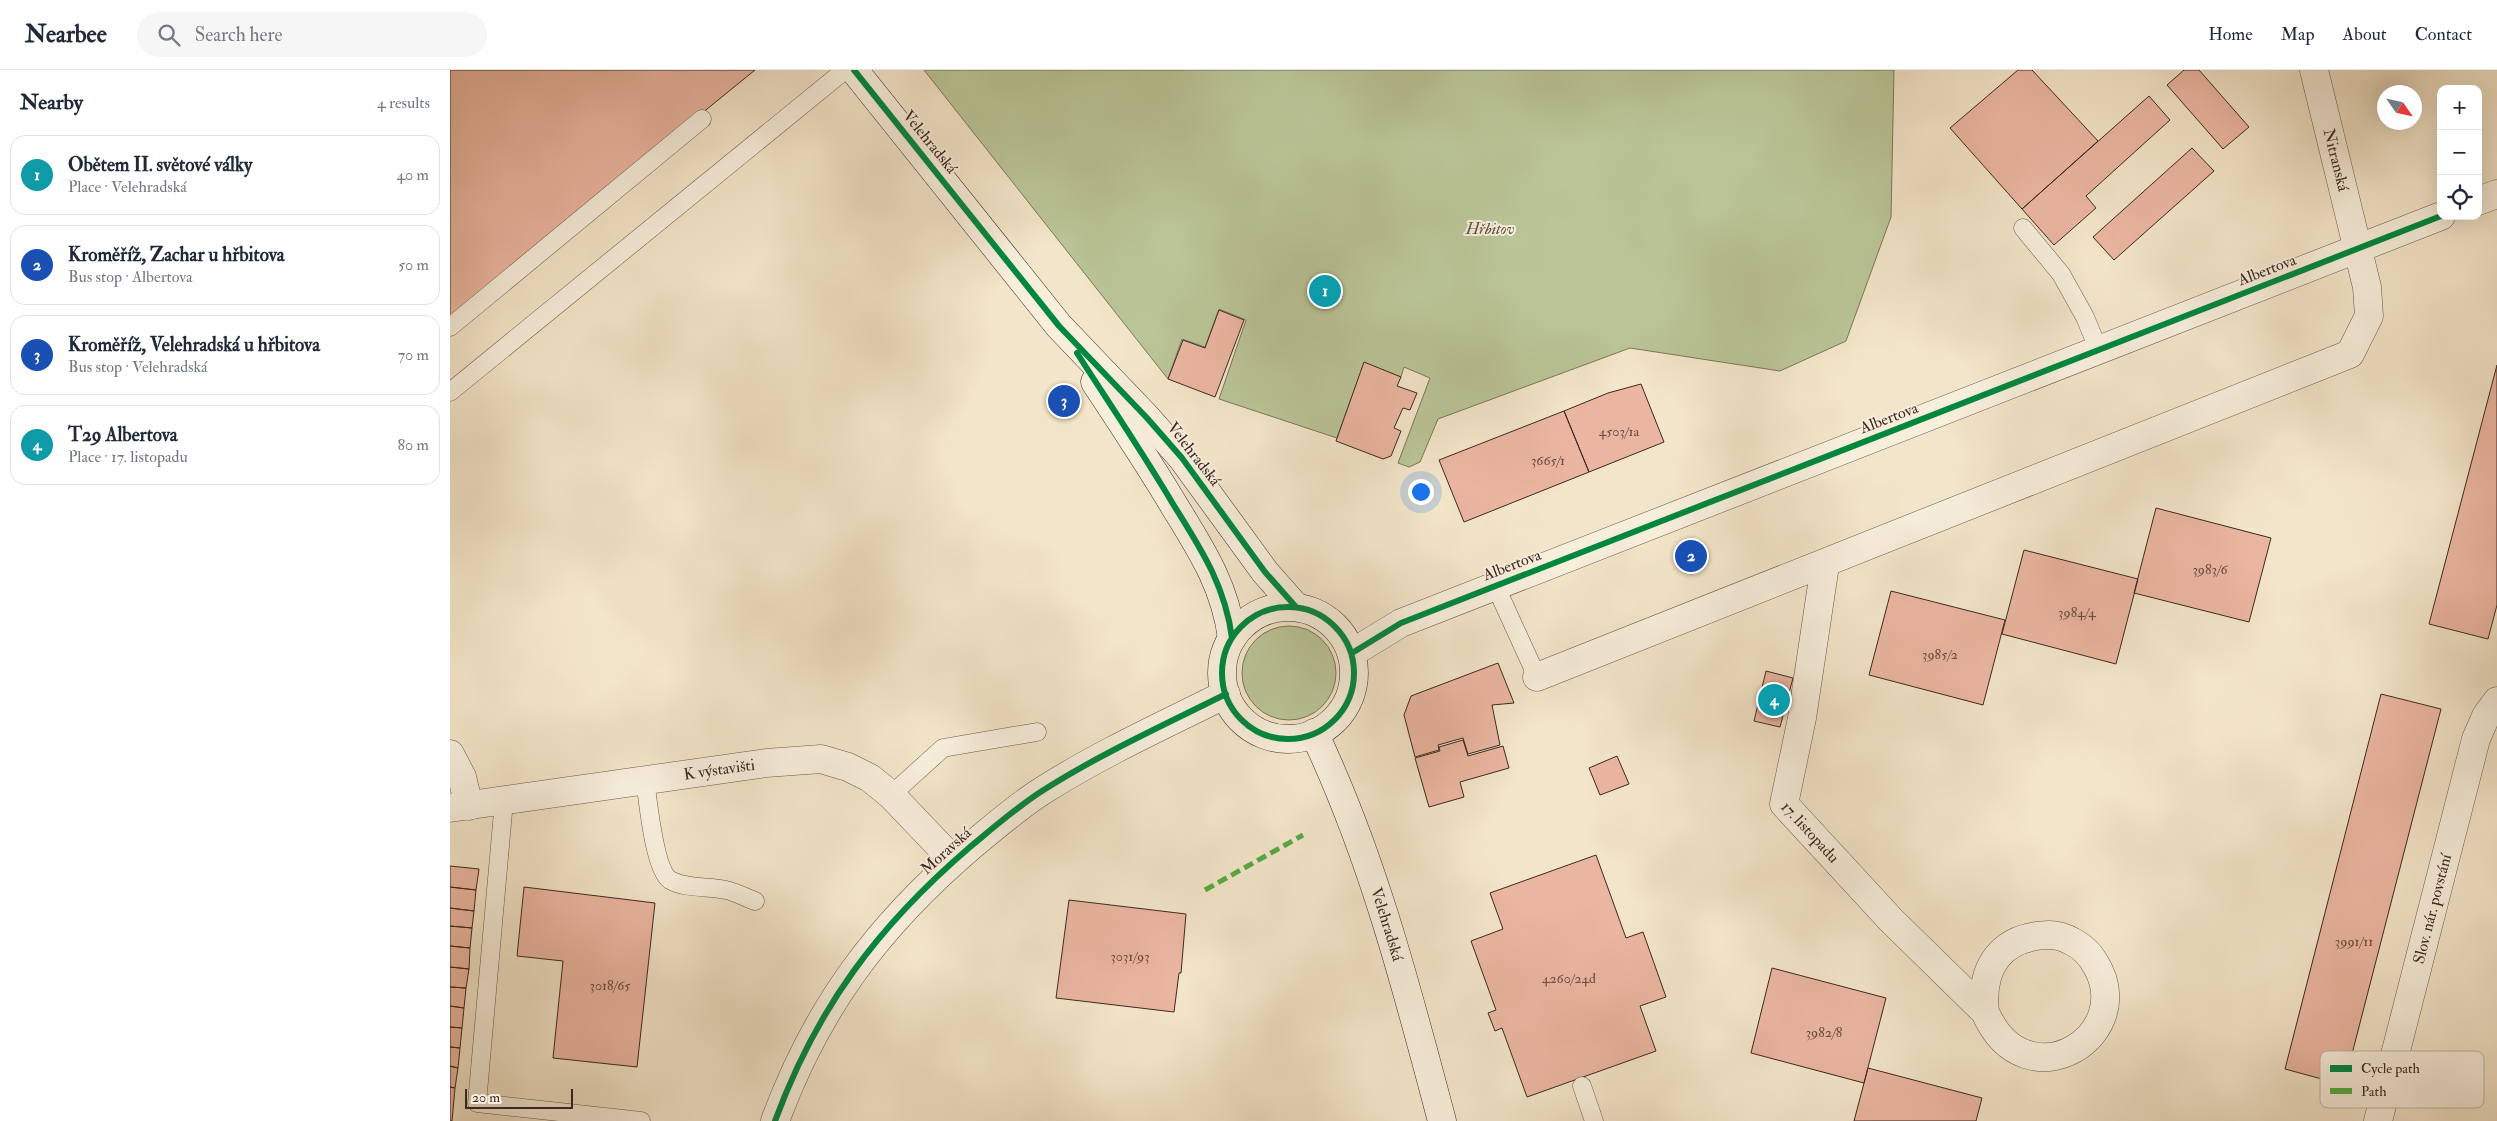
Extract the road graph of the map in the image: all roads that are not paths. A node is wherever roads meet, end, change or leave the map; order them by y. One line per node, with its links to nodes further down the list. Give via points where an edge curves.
1 (845, 70): 13 (lane)
2 (854, 70): 10 (street, Velehradská)
3 (2314, 70): 9 (street, Nitranská)
4 (702, 119): 11 (lane)
5 (2497, 194): 6 (street)
6 (2482, 200)
7 (2437, 218): 9 (street, Albertova)
8 (2024, 228): 12 (lane, via 2061,274 2085,317)
9 (2358, 250): 12 (street, Albertova); 14 (street, via 2367,287 2369,316 2350,354)
10 (1059, 326): 16 (street, Velehradská, via 1171,446 1265,572); 17 (street, Velehradská, via 1215,573 1229,612)
11 (450, 327)
12 (2098, 351): 15 (street, Albertova)
13 (450, 392)
14 (1825, 565): 19 (street); 31 (street, 17. listopadu, via 1802,718 1784,804 1891,920)
15 (1496, 586): 18 (street, Albertova, via 1401,623); 19 (lane)
16 (1296, 607): 17 (street, Velehradská, via 1277,608 1260,614 1244,624); 18 (street, Velehradská, via 1315,612 1331,622 1344,636)
17 (1232, 638): 20 (street, Velehradská, via 1224,656 1222,675)
18 (1352, 653): 23 (street, Velehradská, via 1355,674 1351,694 1342,712 1327,727)
19 (1538, 677)
20 (1226, 694): 23 (street, Velehradská, via 1235,712 1249,727 1268,736 1288,740); 29 (street, Moravská, via 1137,738 1041,792)
21 (2497, 701): 32 (street, Slov. nár. povstání, via 2476,739)
22 (1037, 732): 26 (lane, via 943,748)
23 (1314, 733): 37 (street, Velehradská, via 1365,852)
24 (450, 754): 28 (street, via 462,776)
25 (644, 780): 26 (street, K výstavišti, via 766,763 821,759 870,778); 27 (street, K výstavišti); 30 (lane, via 654,844 669,879 727,890)
26 (891, 795): 29 (street, K výstavišti)
27 (504, 801): 28 (street, K výstavišti); 35 (lane, via 477,1103)
28 (460, 807)
29 (954, 861): 36 (street, Moravská, via 888,926 834,997 803,1055)
30 (755, 901)
31 (1984, 1012): 31 (street, 17. listopadu, via 1982,992 1987,972 2008,946 2033,935 2053,935 2073,941 2089,954 2100,970 2105,990 2104,1010 2096,1029 2083,1044 2066,1054 2045,1058 2026,1055 2007,1046 1993,1031)
32 (2396, 1051)
33 (1582, 1086): 38 (lane)
34 (2381, 1108): 39 (street, Slov. nár. povstání)
35 (641, 1121)
36 (775, 1121)
37 (1442, 1121)
38 (1594, 1121)
39 (2378, 1121)

